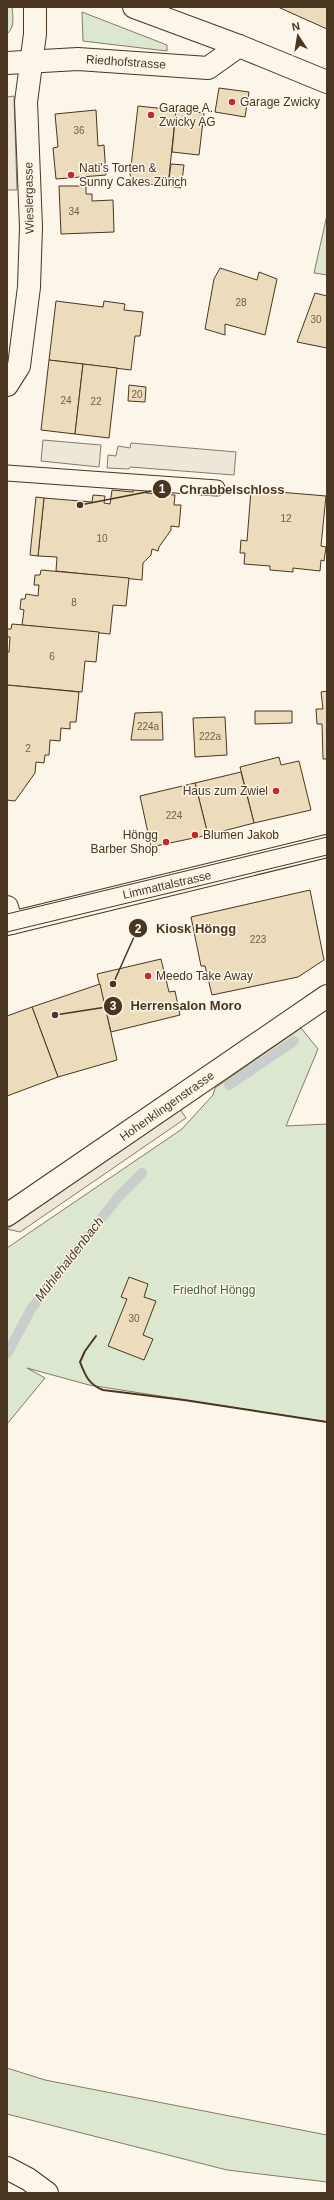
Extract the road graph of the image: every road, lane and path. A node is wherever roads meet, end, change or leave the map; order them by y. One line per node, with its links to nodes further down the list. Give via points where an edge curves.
1 (35, 7): 4 (street, Wieslergasse)
2 (134, 7): 3 (street)
3 (239, 46): 4 (street, Riedhofstrasse, via 208,68 78,59); 6 (street)
4 (31, 61): 5 (street, Riedhofstrasse); 7 (street, Wieslergasse, via 26,102 31,227 29,287 19,366)
5 (7, 63)
6 (327, 82)
7 (7, 385)
8 (7, 474): 9 (lane)
9 (217, 488)
10 (327, 846): 11 (street, Limmattalstrasse)
11 (8, 918)
12 (327, 996): 13 (street, Hohenklingenstrasse)
13 (7, 1215)
14 (7, 2168): 15 (street)
15 (47, 2193)

